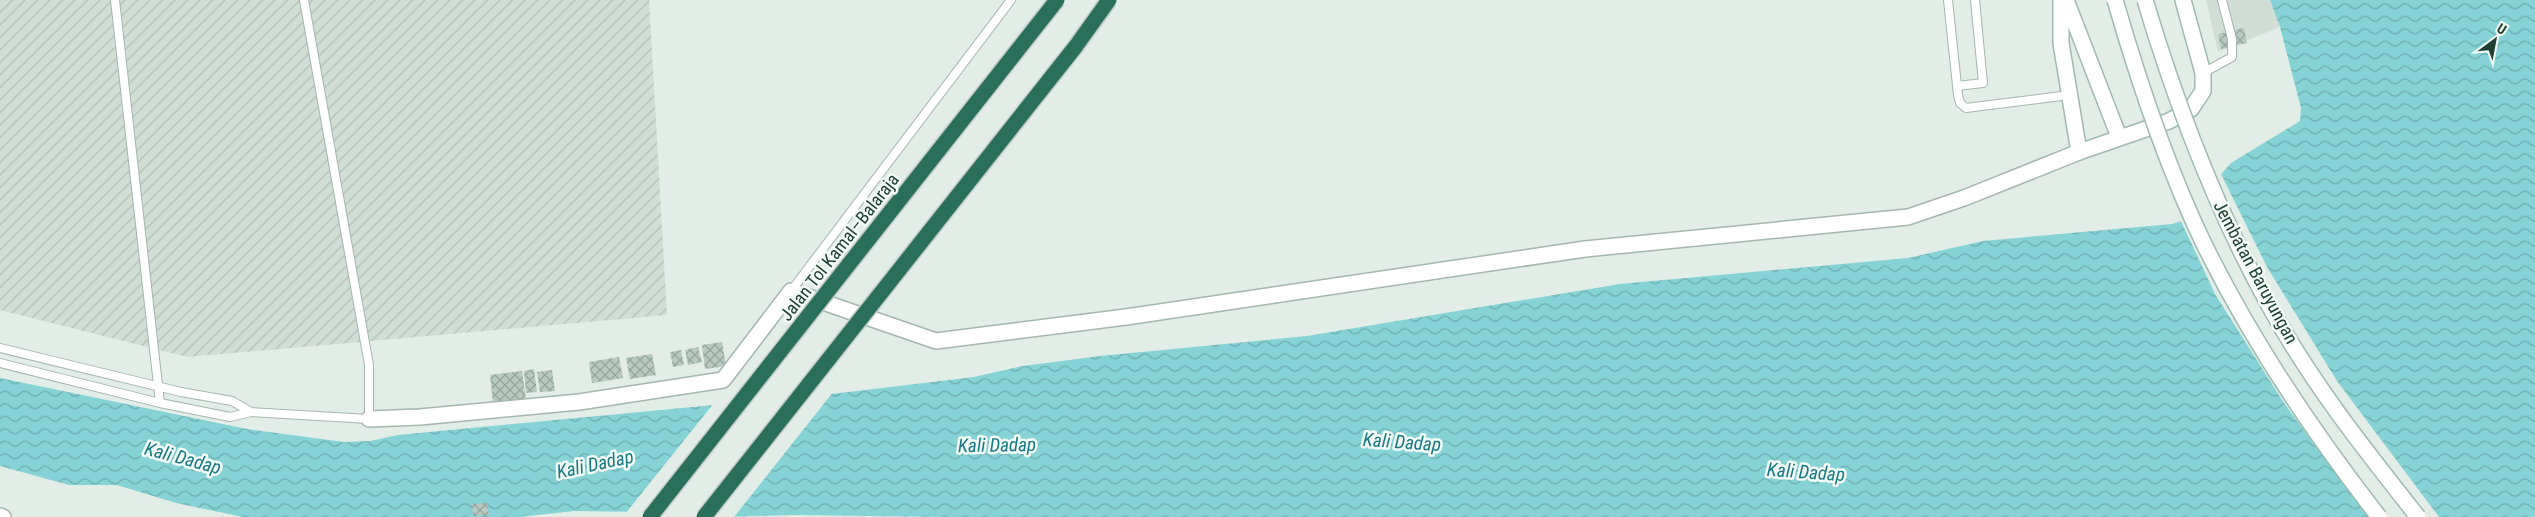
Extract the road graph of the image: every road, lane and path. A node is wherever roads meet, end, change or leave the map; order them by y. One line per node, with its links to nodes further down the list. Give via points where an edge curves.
1 (115, 0): 22 (lane)
2 (304, 0): 25 (lane, via 370,365)
3 (1011, 0): 19 (lane)
4 (1056, 0): 26 (highway, Jalan Tol Kamal–Balaraja, bridge)
5 (1109, 0): 27 (highway, bridge)
6 (1948, 0): 15 (lane)
7 (1975, 0): 15 (lane, via 1983,83)
8 (2061, 0): 16 (street, via 2061,42)
9 (2066, 0): 17 (street)
10 (2115, 0): 28 (street, Jembatan Baruyungan, bridge, via 2136,73 2203,242 2294,401)
11 (2145, 0): 29 (street, Jembatan Baruyungan, bridge, via 2164,64 2199,159 2270,308 2319,385)
12 (2183, 0): 14 (street)
13 (2222, 0): 14 (lane, via 2232,39 2232,57)
14 (2203, 73): 17 (street, via 2203,90 2191,109 2169,122)
15 (1957, 86): 16 (lane, via 1960,103 1966,108)
16 (2070, 95): 18 (street)
17 (2119, 137): 18 (street)
18 (2079, 152): 19 (street, via 1908,217 1585,249 1136,316 936,341)
19 (791, 291): 25 (street, via 723,380 579,402 420,418)
20 (0, 348): 22 (lane)
21 (0, 363): 23 (lane)
22 (158, 386): 23 (lane); 24 (lane, via 232,401)
23 (160, 403): 24 (lane, via 230,417)
24 (251, 412): 25 (lane)
25 (369, 419)
26 (650, 517)
27 (704, 517)
28 (2379, 517)
29 (2418, 517)

